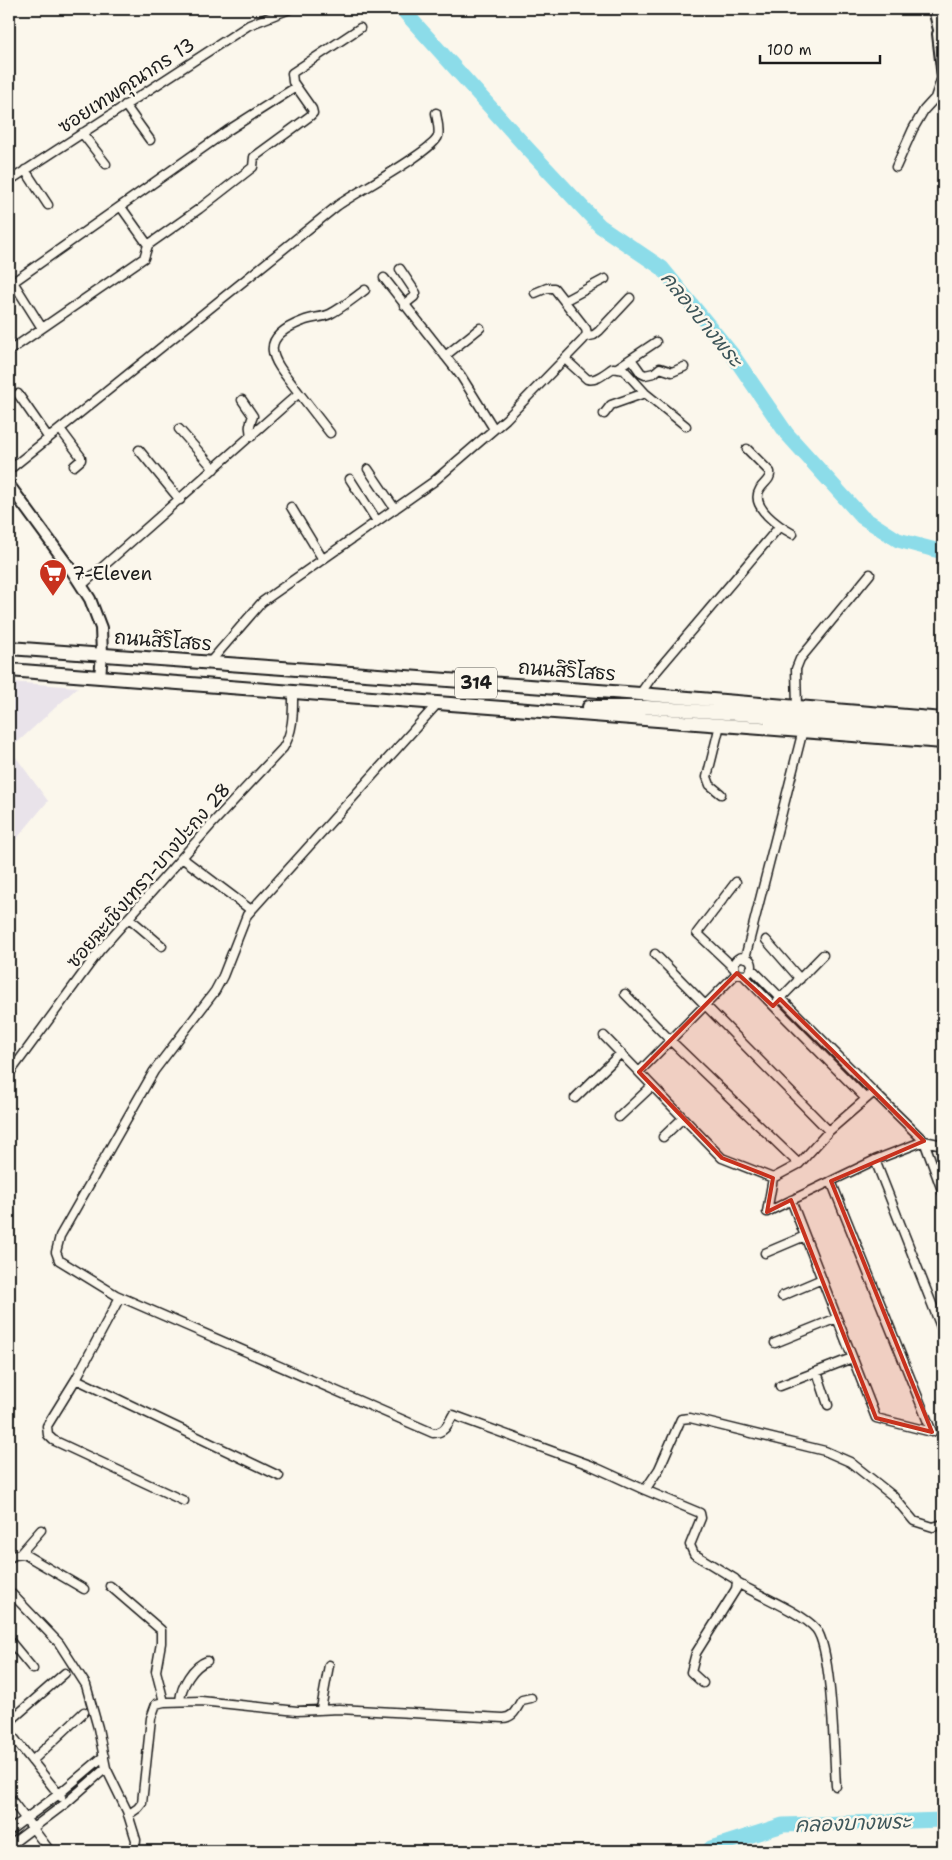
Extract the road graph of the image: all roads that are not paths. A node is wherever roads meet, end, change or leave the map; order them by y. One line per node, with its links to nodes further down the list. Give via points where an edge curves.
1 (290, 9): 8 (street, ซอยเทพคุณากร 13, via 249,25)
2 (935, 9): 4 (highway); 5 (main road)
3 (360, 28): 7 (street, via 295,70 292,79)
4 (943, 42)
5 (943, 73): 6 (main road); 13 (street, via 935,98 913,129)
6 (943, 78)
7 (296, 87): 18 (street, via 227,130); 19 (street, via 313,113 254,156 253,167)
8 (125, 105): 10 (street, ซอยเทพคุณากร 13); 11 (street)
9 (436, 113): 45 (street, via 438,137 430,146 337,206)
10 (82, 133): 12 (street); 15 (street, ซอยเทพคุณากร 13)
11 (150, 140)
12 (106, 164)
13 (896, 167)
14 (9, 170): 16 (street)
15 (25, 170): 16 (street, ซอยเทพคุณากร 13); 17 (street)
16 (12, 179)
17 (48, 205)
18 (121, 207): 19 (street); 23 (street)
19 (148, 245): 29 (street, via 144,258)
20 (400, 270): 28 (street, via 416,293)
21 (384, 278): 28 (street)
22 (605, 279): 27 (street)
23 (11, 283): 29 (street)
24 (365, 290): 40 (street, via 329,315 290,326 274,340 271,350 276,362)
25 (536, 293): 27 (street, via 551,287)
26 (630, 298): 31 (street, via 599,331)
27 (564, 301): 31 (street, via 586,329)
28 (404, 305): 34 (street)
29 (42, 328): 33 (street)
30 (480, 328): 34 (street)
31 (585, 337): 35 (street)
32 (656, 342): 36 (street)
33 (9, 351)
34 (445, 356): 47 (street)
35 (565, 359): 38 (street, via 591,380); 47 (street)
36 (631, 359): 37 (street, via 645,375 660,368 672,372); 38 (street)
37 (684, 367)
38 (617, 368): 39 (street, via 624,370)
39 (645, 392): 43 (street, via 611,405); 44 (street)
40 (299, 393): 48 (street); 49 (street)
41 (18, 394): 50 (street)
42 (242, 400): 49 (street, via 253,416 249,426)
43 (604, 414)
44 (686, 426)
45 (60, 429): 50 (street); 53 (street, via 81,457)
46 (179, 429): 54 (street)
47 (494, 429): 61 (street, via 433,482)
48 (330, 433)
49 (252, 436): 54 (street)
50 (48, 437): 56 (street)
51 (748, 448): 63 (street, via 770,472 770,478 761,486 757,496 766,515)
52 (139, 450): 59 (street)
53 (74, 466)
54 (214, 469): 59 (street)
55 (368, 469): 61 (street)
56 (9, 470)
57 (350, 479): 62 (street)
58 (9, 485): 67 (main road)
59 (180, 500): 67 (street)
60 (291, 507): 65 (street)
61 (395, 509): 62 (street)
62 (377, 521): 65 (street)
63 (779, 527): 64 (street); 74 (street)
64 (793, 534)
65 (322, 558): 70 (street, via 262,602)
66 (870, 574): 76 (street, via 800,659 796,669)
67 (81, 586): 69 (main road, via 97,614)
68 (9, 648): 69 (highway, ถนนสิริโสธร / 314)
69 (102, 654): 70 (highway, ถนนสิริโสธร / 314); 72 (main road)
70 (210, 662): 74 (highway, ถนนสิริโสธร / 314)
71 (9, 670): 72 (highway, 314)
72 (100, 677): 73 (highway, 314)
73 (293, 692): 75 (highway, 314); 83 (street, ซอยฉะเชิงเทรา-บางปะกง 28, via 292,723 283,748)
74 (640, 694): 76 (highway, ถนนสิริโสธร / 314)
75 (438, 703): 77 (highway, 314); 85 (street)
76 (797, 707): 78 (highway, ถนนสิริโสธร / 314)
77 (527, 709): 78 (highway, via 647,707 785,717); 79 (highway, 314)
78 (942, 721)
79 (720, 725): 80 (highway, 314); 82 (street, via 707,776 710,785)
80 (803, 730): 81 (highway, 314); 91 (street)
81 (943, 742)
82 (721, 794)
83 (182, 858): 85 (street); 86 (street, ซอยฉะเชิงเทรา-บางปะกง 28)
84 (736, 882): 93 (street, via 697,933)
85 (251, 910): 124 (street, via 215,991 154,1071 60,1236 56,1252 59,1260)
86 (129, 918): 88 (street); 103 (street, ซอยฉะเชิงเทรา-บางปะกง 28, via 100,950)
87 (766, 940): 94 (street)
88 (162, 946)
89 (655, 954): 97 (street)
90 (823, 955): 94 (street)
91 (745, 958): 92 (street); 93 (street, via 737,960)
92 (751, 968): 93 (street, via 748,972); 96 (street)
93 (738, 972): 97 (street); 98 (street)
94 (800, 979): 96 (street)
95 (625, 994): 100 (street)
96 (780, 999): 98 (street); 105 (street)
97 (704, 1005): 100 (street); 110 (street)
98 (773, 1006): 107 (street)
99 (604, 1036): 101 (street)
100 (670, 1040): 102 (street); 115 (street)
101 (621, 1053): 102 (street); 106 (street)
102 (639, 1072): 104 (street)
103 (9, 1074)
104 (652, 1086): 108 (street); 109 (street)
105 (874, 1092): 107 (street); 112 (street)
106 (575, 1098)
107 (866, 1099): 110 (street)
108 (619, 1117)
109 (683, 1118): 111 (street); 116 (street, via 722,1158)
110 (829, 1131): 115 (street)
111 (663, 1137)
112 (924, 1141): 113 (street); 114 (street); 118 (street)
113 (943, 1145)
114 (875, 1160): 117 (street); 126 (street)
115 (799, 1164): 116 (street)
116 (773, 1178): 119 (street, via 767,1212)
117 (830, 1181): 119 (street); 128 (street, via 932,1432 876,1418)
118 (943, 1193)
119 (791, 1200): 120 (street)
120 (805, 1236): 121 (street); 122 (street)
121 (765, 1254)
122 (822, 1279): 123 (street); 125 (street)
123 (782, 1296)
124 (120, 1297): 130 (street); 134 (street, via 433,1433 444,1430 453,1415 590,1465)
125 (837, 1318): 127 (street); 128 (street)
126 (943, 1332)
127 (775, 1343)
128 (852, 1358): 129 (street)
129 (817, 1372): 131 (street); 132 (street)
130 (76, 1378): 133 (street); 135 (street, via 47,1426 48,1435)
131 (780, 1386)
132 (828, 1405)
133 (279, 1476)
134 (645, 1490): 136 (street, via 659,1469 681,1419 690,1418 825,1451 850,1462 893,1496 914,1521 933,1526); 140 (street, via 700,1513 691,1549)
135 (184, 1501)
136 (943, 1524)
137 (41, 1530): 138 (street)
138 (20, 1554): 139 (street); 142 (street)
139 (9, 1558)
140 (737, 1583): 149 (street, via 696,1653 691,1672); 160 (street, via 801,1617 816,1628 822,1640 828,1666)
141 (110, 1586): 152 (street, via 160,1630 156,1671)
142 (84, 1589)
143 (9, 1591): 157 (street, via 59,1643 80,1673 94,1710)
144 (9, 1640): 147 (street)
145 (208, 1661): 151 (street, via 201,1663 182,1688)
146 (329, 1665): 153 (street)
147 (33, 1669)
148 (64, 1673): 155 (street)
149 (702, 1683)
150 (531, 1698): 153 (street, via 522,1700 510,1717 503,1718)
151 (180, 1701): 152 (street); 153 (street, via 202,1700 297,1711)
152 (164, 1702): 164 (street, via 156,1704 151,1718 142,1803)
153 (321, 1709)
154 (84, 1712): 158 (street)
155 (9, 1722)
156 (9, 1732): 158 (street)
157 (104, 1756): 159 (street); 161 (street)
158 (32, 1761): 161 (street)
159 (106, 1768): 163 (street); 164 (street)
160 (836, 1786)
161 (59, 1794): 163 (street); 165 (street)
162 (9, 1797): 165 (street)
163 (66, 1803): 166 (street)
164 (128, 1815): 169 (street)
165 (25, 1818): 166 (street); 167 (street)
166 (32, 1828): 168 (street); 170 (street)
167 (9, 1831)
168 (9, 1846)
169 (137, 1850)
170 (50, 1851)

